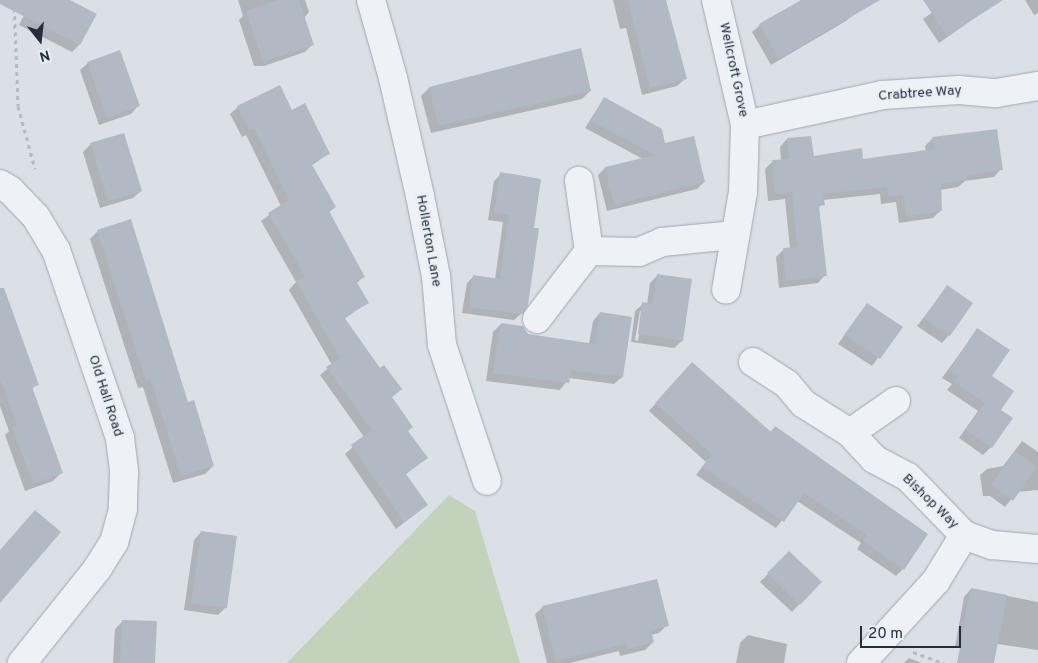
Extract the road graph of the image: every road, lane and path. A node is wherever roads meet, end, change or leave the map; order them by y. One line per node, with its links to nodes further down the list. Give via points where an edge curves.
1 (14, 0): 6 (path, via 18,106)
2 (371, 0): 16 (street, Hollerton Lane, via 420,196 436,276 442,345)
3 (716, 0): 5 (street, Wellcroft Grove)
4 (1038, 86): 5 (street, Crabtree Way, via 996,93 959,90 883,94)
5 (745, 125): 9 (street, Wellcroft Grove, via 742,192)
6 (36, 173)
7 (579, 180): 10 (street)
8 (0, 184): 19 (street, Old Hall Road, via 36,217 56,250 120,438 124,473 123,509 114,542 98,568)
9 (733, 235): 10 (street, via 662,242 639,252); 11 (street, Wellcroft Grove)
10 (588, 251): 12 (street)
11 (726, 290)
12 (538, 319)
13 (753, 362): 15 (street, Bishop Way, via 787,384 804,404)
14 (896, 401): 15 (street)
15 (850, 433): 17 (street, Bishop Way, via 874,459 908,477)
16 (488, 481)
17 (964, 535): 18 (street, Bishop Way, via 992,546); 20 (street, Bishop Way, via 936,581)
18 (1038, 549)
19 (22, 663)
20 (861, 663)

